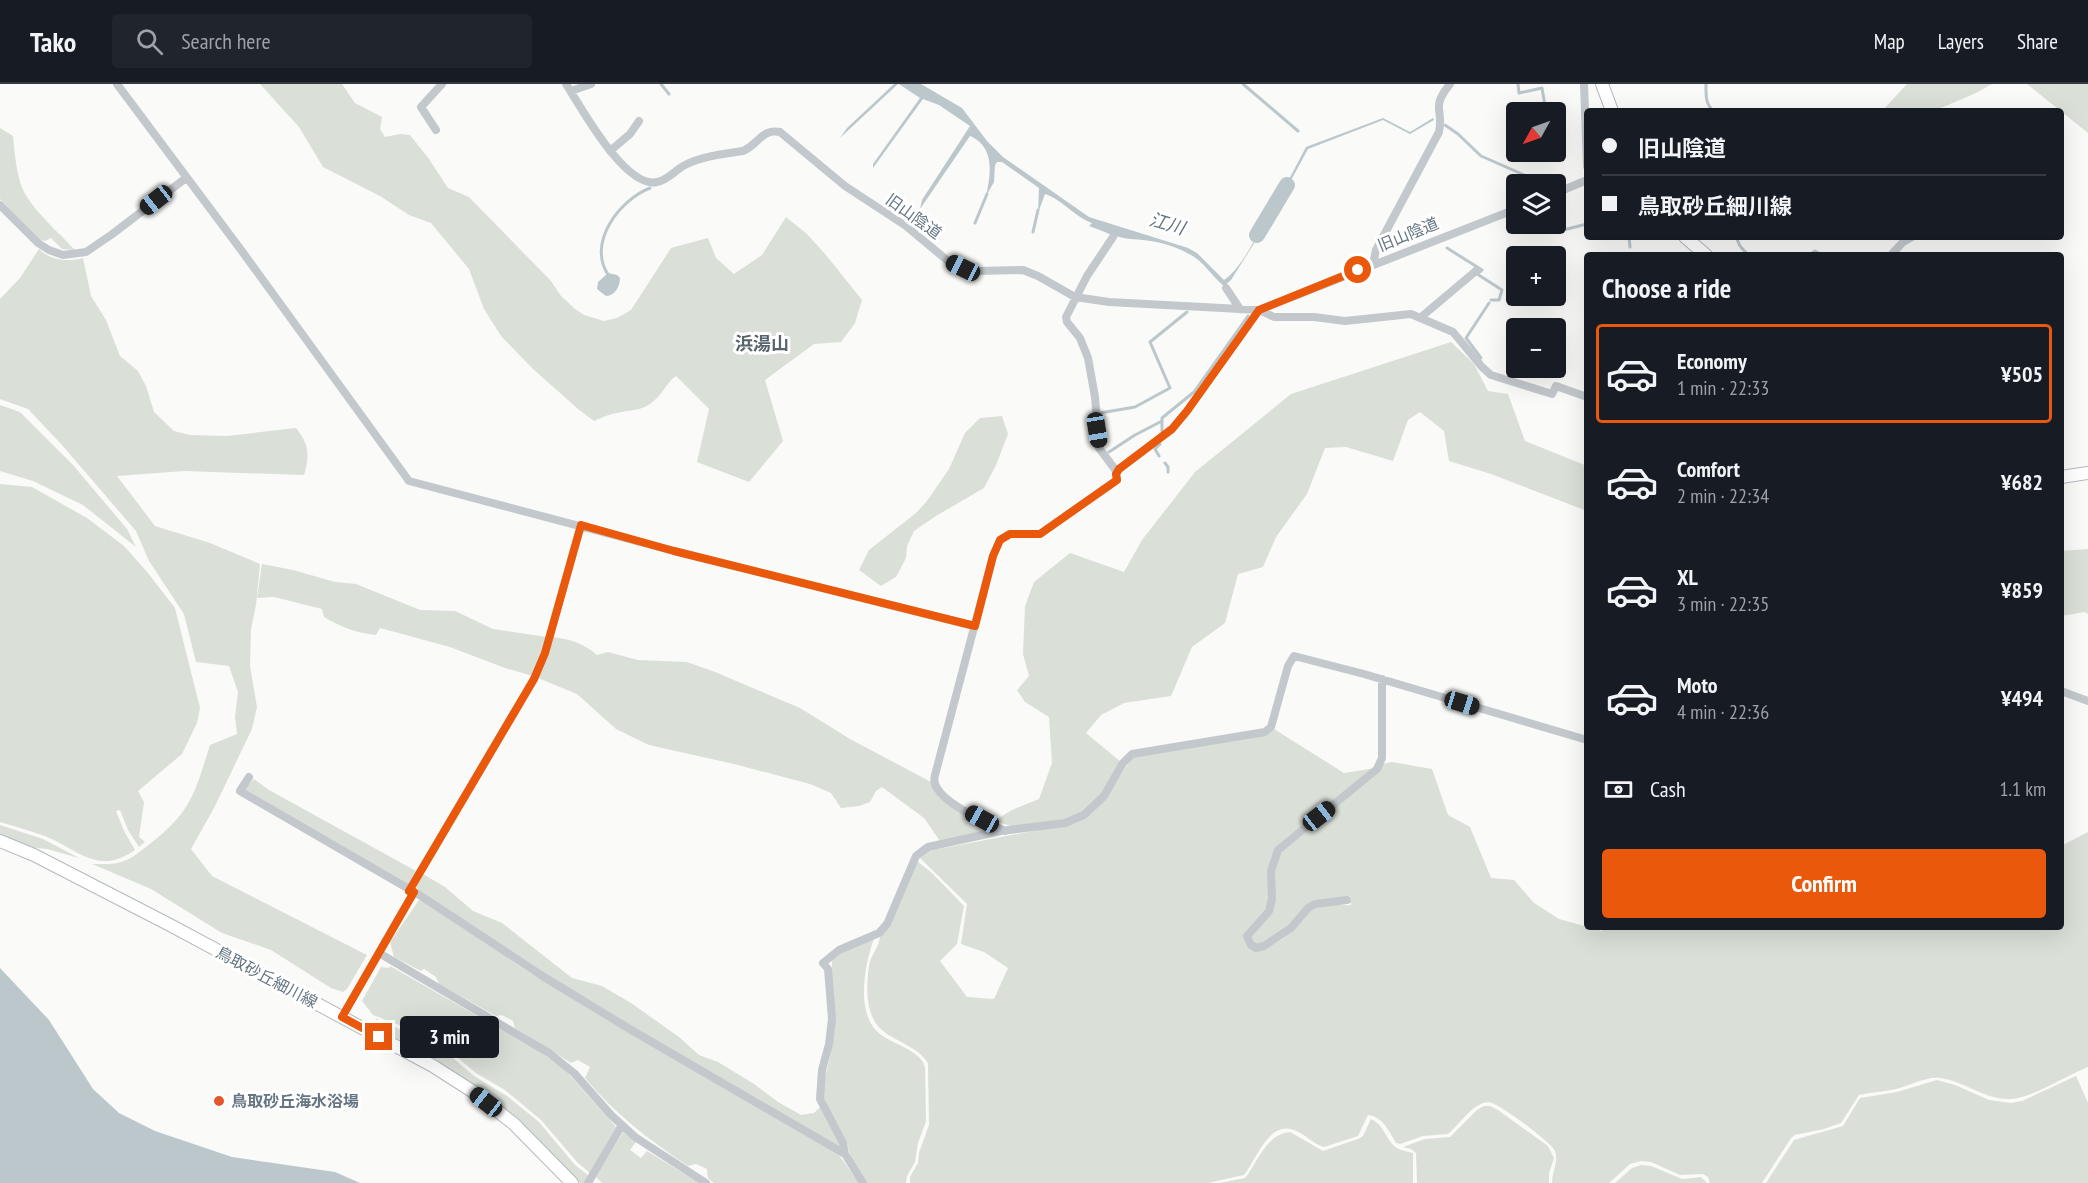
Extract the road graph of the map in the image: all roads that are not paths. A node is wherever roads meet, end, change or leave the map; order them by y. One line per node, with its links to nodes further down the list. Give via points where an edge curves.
1 (117, 84): 13 (street)
2 (442, 84): 11 (street, via 421,107)
3 (591, 84): 7 (street)
4 (1450, 84): 23 (street, via 1438,102 1439,132 1376,250)
5 (1584, 84): 8 (street)
6 (1602, 84): 9 (main road)
7 (568, 88): 12 (street, 旧山陰道)
8 (1585, 108)
9 (1611, 108)
10 (639, 121): 12 (street)
11 (436, 130)
12 (610, 151): 26 (street, 旧山陰道, via 636,176 656,183 685,165 743,151 766,132 780,132 845,186 906,226 948,261 979,271 1023,270)
13 (186, 178): 16 (street, via 86,252 63,255 49,250); 34 (street, via 409,481)
14 (1584, 181): 15 (street)
15 (1566, 189)
16 (0, 205)
17 (1506, 212): 23 (street, 旧山陰道)
18 (1113, 237): 26 (street)
19 (1688, 240): 21 (main road)
20 (1907, 240): 22 (street)
21 (1702, 252)
22 (1895, 252)
23 (1373, 264): 28 (street, 旧山陰道)
24 (1477, 270): 29 (street)
25 (1226, 288): 27 (street)
26 (1075, 297): 27 (street, 旧山陰道, via 1154,306); 31 (street, via 1065,317 1088,358 1099,448)
27 (1240, 309): 28 (street, 旧山陰道)
28 (1259, 310): 29 (street, via 1274,317 1345,321 1406,314); 31 (street, via 1172,429)
29 (1420, 318): 30 (street, via 1453,332 1491,375 1552,394 1556,386)
30 (1584, 396)
31 (1117, 472): 35 (street, via 1117,480 1040,534 1010,534 1000,540)
32 (2088, 473): 33 (main road)
33 (2064, 477)
34 (581, 525): 35 (street); 43 (street, via 534,679)
35 (975, 626): 41 (street, via 934,783 950,801)
36 (1382, 679): 39 (street); 41 (street, via 1294,656 1271,727 1265,732 1132,754 1104,796 1084,815 1065,823); 44 (street, via 1382,758 1377,769 1278,850 1271,871 1269,911 1247,936 1256,948 1291,928 1302,913 1316,904)
37 (2064, 692): 38 (street)
38 (2088, 701)
39 (1584, 739)
40 (249, 777): 43 (street, via 240,791)
41 (1006, 831): 48 (street, via 928,847 916,856 888,924 879,933 839,950 823,963 828,969 831,1019 820,1100)
42 (0, 841): 46 (main road, 鳥取砂丘細川線, via 34,855)
43 (411, 892): 45 (street); 48 (street, via 574,995)
44 (1347, 900)
45 (379, 953): 46 (street); 47 (street, via 549,1053 574,1073)
46 (342, 1017): 49 (main road, 鳥取砂丘細川線, via 472,1091 514,1124)
47 (622, 1125): 50 (street); 51 (street)
48 (845, 1154): 52 (street)
49 (572, 1183)
50 (588, 1183)
51 (706, 1183)
52 (863, 1183)

